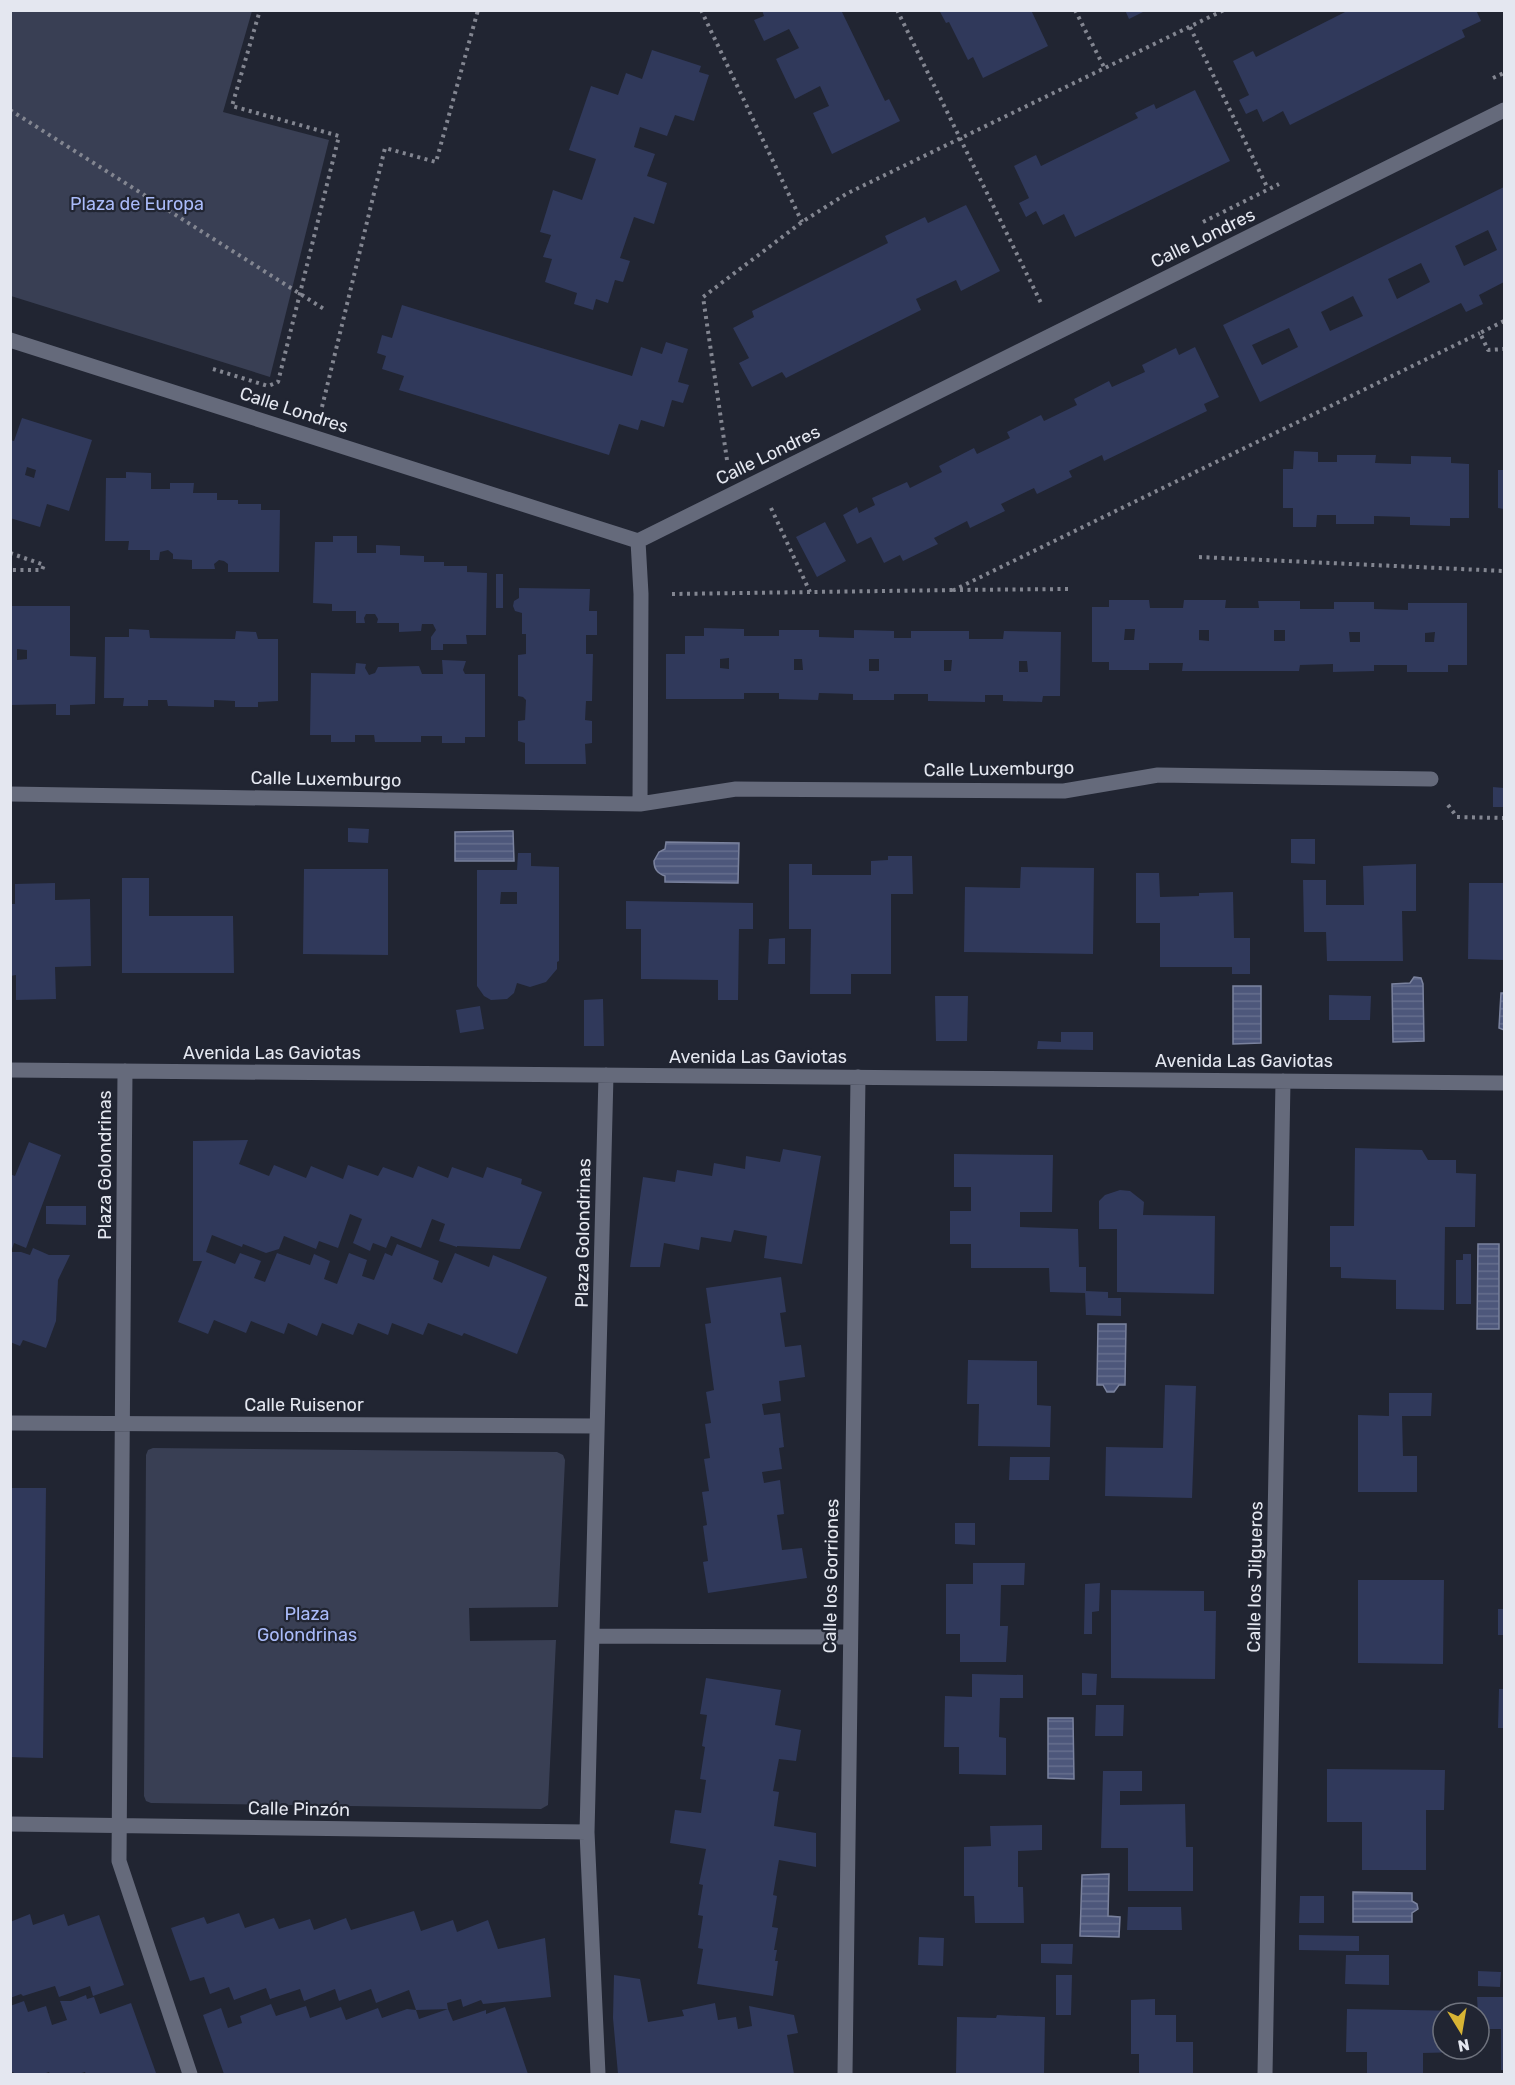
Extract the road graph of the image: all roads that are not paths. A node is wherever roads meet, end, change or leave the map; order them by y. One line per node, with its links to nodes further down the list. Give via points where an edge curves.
1 (1504, 110): 3 (street, Calle Londres)
2 (10, 340): 3 (street, Calle Londres)
3 (638, 541): 6 (street)
4 (1431, 779): 6 (street, Calle Luxemburgo, via 1158,775 1064,791 736,789)
5 (10, 794): 6 (street, Calle Luxemburgo)
6 (640, 804)
7 (10, 1070): 8 (street, Avenida Las Gaviotas)
8 (125, 1071): 9 (street, Avenida Las Gaviotas); 14 (street, Plaza Golondrinas)
9 (606, 1075): 10 (street, Avenida Las Gaviotas); 15 (street, Plaza Golondrinas)
10 (858, 1077): 11 (street, Avenida Las Gaviotas); 17 (street, Calle los Gorriones)
11 (1283, 1081): 12 (street, Avenida Las Gaviotas); 24 (street, Calle los Jilgueros)
12 (1504, 1083)
13 (10, 1423): 14 (street, Calle Ruisenor)
14 (123, 1424): 15 (street, Calle Ruisenor); 19 (street, Plaza Golondrinas)
15 (597, 1426): 16 (street, Plaza Golondrinas)
16 (592, 1636): 17 (street); 20 (street, Plaza Golondrinas)
17 (849, 1637): 23 (street, Calle los Gorriones)
18 (10, 1824): 19 (street, Calle Pinzón)
19 (119, 1826): 20 (street, Calle Pinzón); 21 (street, Plaza Golondrinas, via 119,1860)
20 (587, 1832): 22 (street, Plaza Golondrinas)
21 (190, 2074)
22 (598, 2074)
23 (845, 2074)
24 (1265, 2074)

